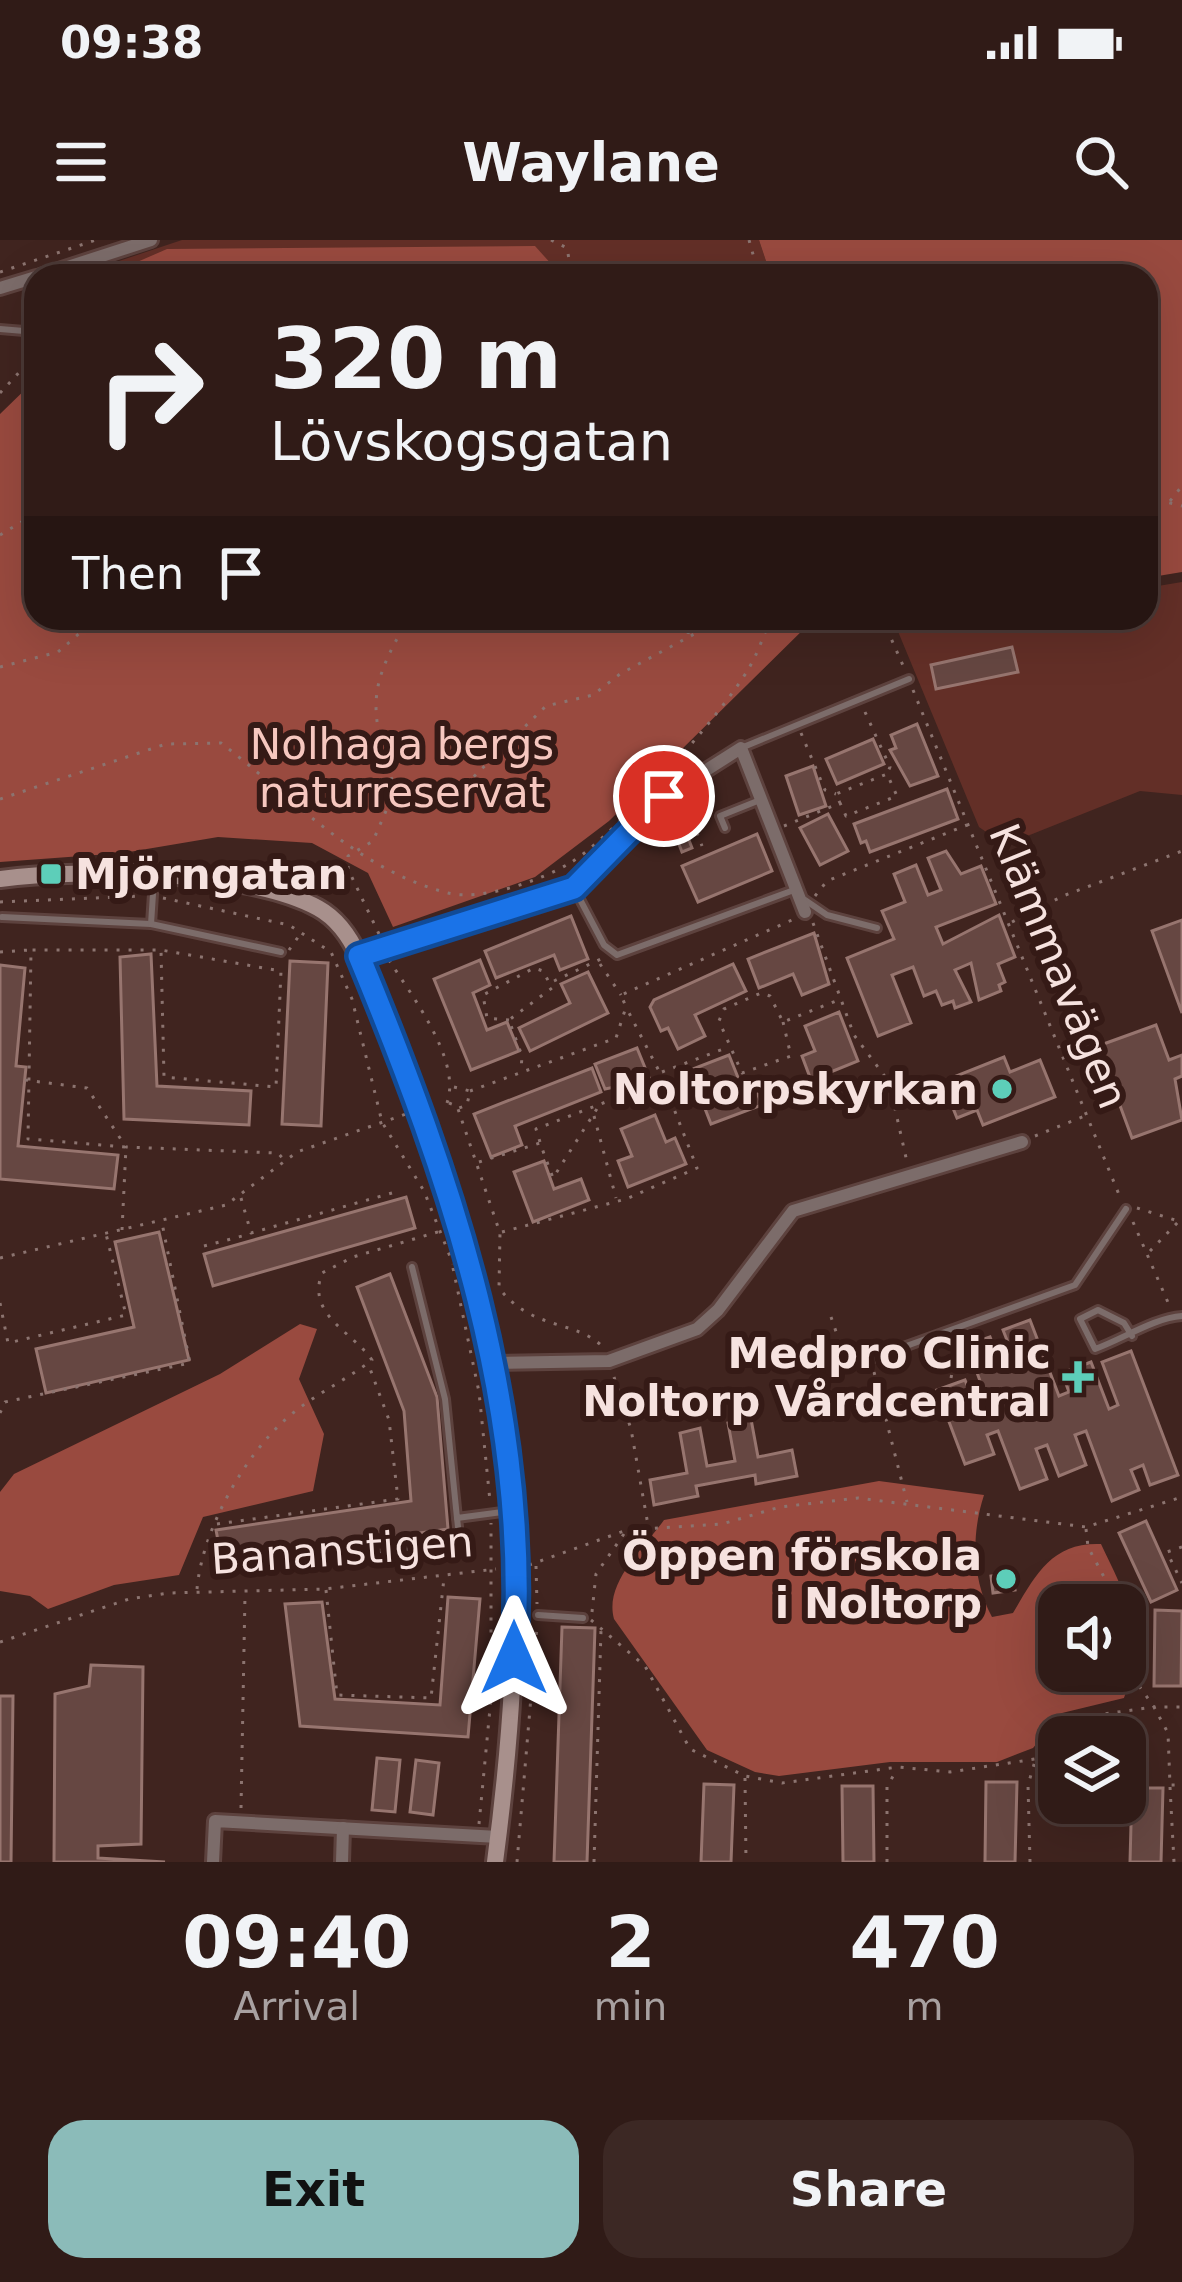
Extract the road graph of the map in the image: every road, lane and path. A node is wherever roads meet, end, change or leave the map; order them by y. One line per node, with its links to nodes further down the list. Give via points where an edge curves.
1 (96, 240): 6 (path)
2 (151, 240): 4 (street)
3 (551, 240): 5 (path, via 566,248)
4 (80, 264)
5 (569, 264)
6 (0, 272)
7 (24, 367): 8 (path)
8 (0, 393)
9 (1182, 486): 11 (path)
10 (1158, 500): 11 (path)
11 (1169, 502): 12 (path)
12 (1182, 506)
13 (83, 630): 20 (path, via 58,652)
14 (402, 630): 27 (path, via 374,688)
15 (689, 630): 19 (path)
16 (702, 630): 19 (path)
17 (766, 630): 37 (path, via 712,716 572,862 466,895)
18 (887, 630): 21 (path, Klämmavägen)
19 (687, 638): 27 (path, via 593,695 546,706 456,794)
20 (0, 667)
21 (909, 680): 22 (lane); 32 (path, Klämmavägen)
22 (860, 699): 23 (lane); 25 (path)
23 (796, 721): 24 (lane); 28 (path, via 825,790)
24 (741, 748): 26 (street); 30 (street)
25 (887, 774): 28 (path); 31 (path, via 897,796 846,816)
26 (679, 787): 35 (path); 40 (street)
27 (395, 790): 37 (path, via 373,841)
28 (836, 794): 31 (path)
29 (0, 799): 37 (path, via 166,744 221,743)
30 (760, 800): 33 (lane, via 720,816); 34 (street)
31 (840, 803): 34 (path)
32 (969, 825): 44 (path, via 827,881); 46 (path, Klämmavägen)
33 (724, 828)
34 (771, 832): 41 (street)
35 (702, 846)
36 (1182, 851): 46 (path)
37 (353, 853): 49 (path, via 348,869)
38 (154, 877): 39 (street); 42 (lane); 55 (street, via 268,891 328,915)
39 (0, 879)
40 (574, 888): 49 (street); 54 (lane)
41 (796, 892): 44 (street); 54 (lane, via 632,953)
42 (153, 897): 43 (path); 47 (lane); 77 (path, via 289,925 331,952 352,999)
43 (0, 902)
44 (808, 909): 48 (lane); 58 (path, via 777,930); 59 (path)
45 (2, 917): 47 (lane)
46 (1011, 923): 75 (path, Klämmavägen)
47 (151, 924): 53 (lane)
48 (878, 928)
49 (384, 946): 55 (street); 68 (path, via 426,1016)
50 (31, 950): 51 (path); 52 (path); 66 (path)
51 (161, 950): 51 (path, via 281,971 276,1087 164,1077)
52 (0, 952)
53 (281, 952)
54 (610, 952): 56 (path)
55 (359, 956): 100 (street, via 436,1146)
56 (599, 963): 57 (path); 58 (path)
57 (553, 981): 61 (path, via 536,1005); 61 (path, via 534,968 483,995 487,1018)
58 (621, 995): 60 (path)
59 (841, 999): 62 (path); 83 (path, via 854,1035 889,1082)
60 (626, 1007): 64 (path, via 616,1038); 65 (path)
61 (509, 1020): 64 (path)
62 (783, 1022): 63 (path, via 791,1056 782,1063 742,1073); 63 (path, via 761,992 724,1009 719,1022)
63 (728, 1047): 65 (path)
64 (521, 1072): 69 (path)
65 (660, 1073): 67 (path)
66 (28, 1080): 80 (path, via 87,1088); 80 (path, via 28,1139)
67 (662, 1080): 71 (path); 87 (path, via 697,1168)
68 (452, 1088): 69 (path); 70 (path)
69 (470, 1091): 72 (path, via 462,1111)
70 (447, 1103): 72 (path); 73 (path)
71 (600, 1104): 76 (path); 79 (path, via 536,1129)
72 (457, 1106): 82 (path)
73 (435, 1107)
74 (406, 1114): 77 (path)
75 (1088, 1114): 78 (path); 86 (path, Klämmavägen)
76 (594, 1116): 79 (path, via 553,1178); 87 (path)
77 (382, 1122): 81 (path); 93 (path)
78 (1022, 1142): 83 (street)
79 (540, 1143): 82 (path)
80 (126, 1147): 81 (path, via 278,1153); 92 (path)
81 (284, 1160): 85 (path)
82 (478, 1163): 95 (path)
83 (910, 1172): 107 (street, via 794,1211 708,1321)
84 (392, 1193): 94 (path)
85 (241, 1196): 91 (path); 94 (path)
86 (1120, 1197): 88 (path, Klämmavägen); 90 (path)
87 (616, 1200): 95 (path)
88 (1126, 1209): 98 (path, Klämmavägen); 105 (lane, via 1075,1285)
89 (1182, 1218): 90 (path)
90 (1174, 1220): 98 (path)
91 (161, 1221): 92 (path); 113 (path, via 190,1364 5,1402)
92 (122, 1230): 96 (path)
93 (441, 1231): 100 (path); 108 (path, via 322,1273 322,1305 367,1352)
94 (251, 1233): 97 (path)
95 (500, 1233): 107 (path, via 495,1270 507,1298 542,1324 594,1338)
96 (106, 1234): 99 (path); 102 (path, via 126,1315 8,1343)
97 (204, 1246)
98 (1148, 1252): 103 (path, Klämmavägen)
99 (0, 1258)
100 (461, 1262): 109 (street); 116 (path)
101 (412, 1268): 117 (lane, via 446,1399)
102 (0, 1303)
103 (1178, 1316): 106 (lane)
104 (831, 1317): 110 (path)
105 (961, 1326): 110 (lane); 112 (path)
106 (1132, 1336): 106 (lane, via 1095,1349 1080,1319 1098,1310 1111,1314)
107 (609, 1361): 109 (street); 119 (path, via 632,1429)
108 (368, 1364): 118 (path, via 279,1426); 118 (path, via 389,1420 398,1499)
109 (495, 1364): 116 (street)
110 (851, 1366)
111 (873, 1369): 115 (path)
112 (951, 1378)
113 (0, 1413)
114 (1182, 1497): 120 (path, Bananstigen)
115 (907, 1504): 119 (path, Bananstigen, via 820,1500 722,1524); 120 (path, Bananstigen)
116 (500, 1513): 117 (lane); 125 (street); 126 (path)
117 (457, 1519): 123 (lane, via 460,1545)
118 (215, 1524): 131 (path)
119 (648, 1527): 121 (path, Bananstigen)
120 (1086, 1528): 129 (path)
121 (627, 1530): 124 (path, Bananstigen); 134 (path, via 596,1574)
122 (1182, 1546): 128 (path, via 1167,1552)
123 (336, 1560)
124 (536, 1564): 125 (path, Bananstigen); 133 (path)
125 (514, 1566): 126 (path, Bananstigen); 148 (street, via 514,1676)
126 (492, 1570): 127 (path, Bananstigen); 147 (path)
127 (444, 1576): 130 (path, Bananstigen); 130 (path, via 431,1698 337,1695)
128 (1182, 1583)
129 (1108, 1584)
130 (326, 1588): 132 (path, Bananstigen)
131 (197, 1591): 132 (path, Bananstigen); 136 (path, Bananstigen, via 129,1599)
132 (245, 1594): 145 (path)
133 (538, 1616): 134 (lane); 152 (path)
134 (588, 1619): 135 (path)
135 (601, 1626): 142 (path, via 652,1677 691,1749); 153 (path)
136 (0, 1642)
137 (1143, 1692): 138 (path)
138 (1154, 1707): 139 (path); 140 (path, via 1060,1720); 143 (path, via 1168,1733)
139 (1182, 1707)
140 (1035, 1759): 141 (path, via 950,1772); 156 (path)
141 (898, 1767): 142 (path, via 782,1783); 155 (path, via 887,1786)
142 (745, 1776): 154 (path)
143 (1170, 1785): 144 (path); 157 (path)
144 (1182, 1785)
145 (241, 1822): 146 (street); 149 (street, via 215,1821)
146 (344, 1828): 147 (street); 150 (street)
147 (478, 1836): 148 (street)
148 (498, 1837): 151 (street)
149 (214, 1862)
150 (342, 1862)
151 (495, 1862)
152 (517, 1862)
153 (594, 1862)
154 (746, 1862)
155 (887, 1862)
156 (1030, 1862)
157 (1174, 1862)

